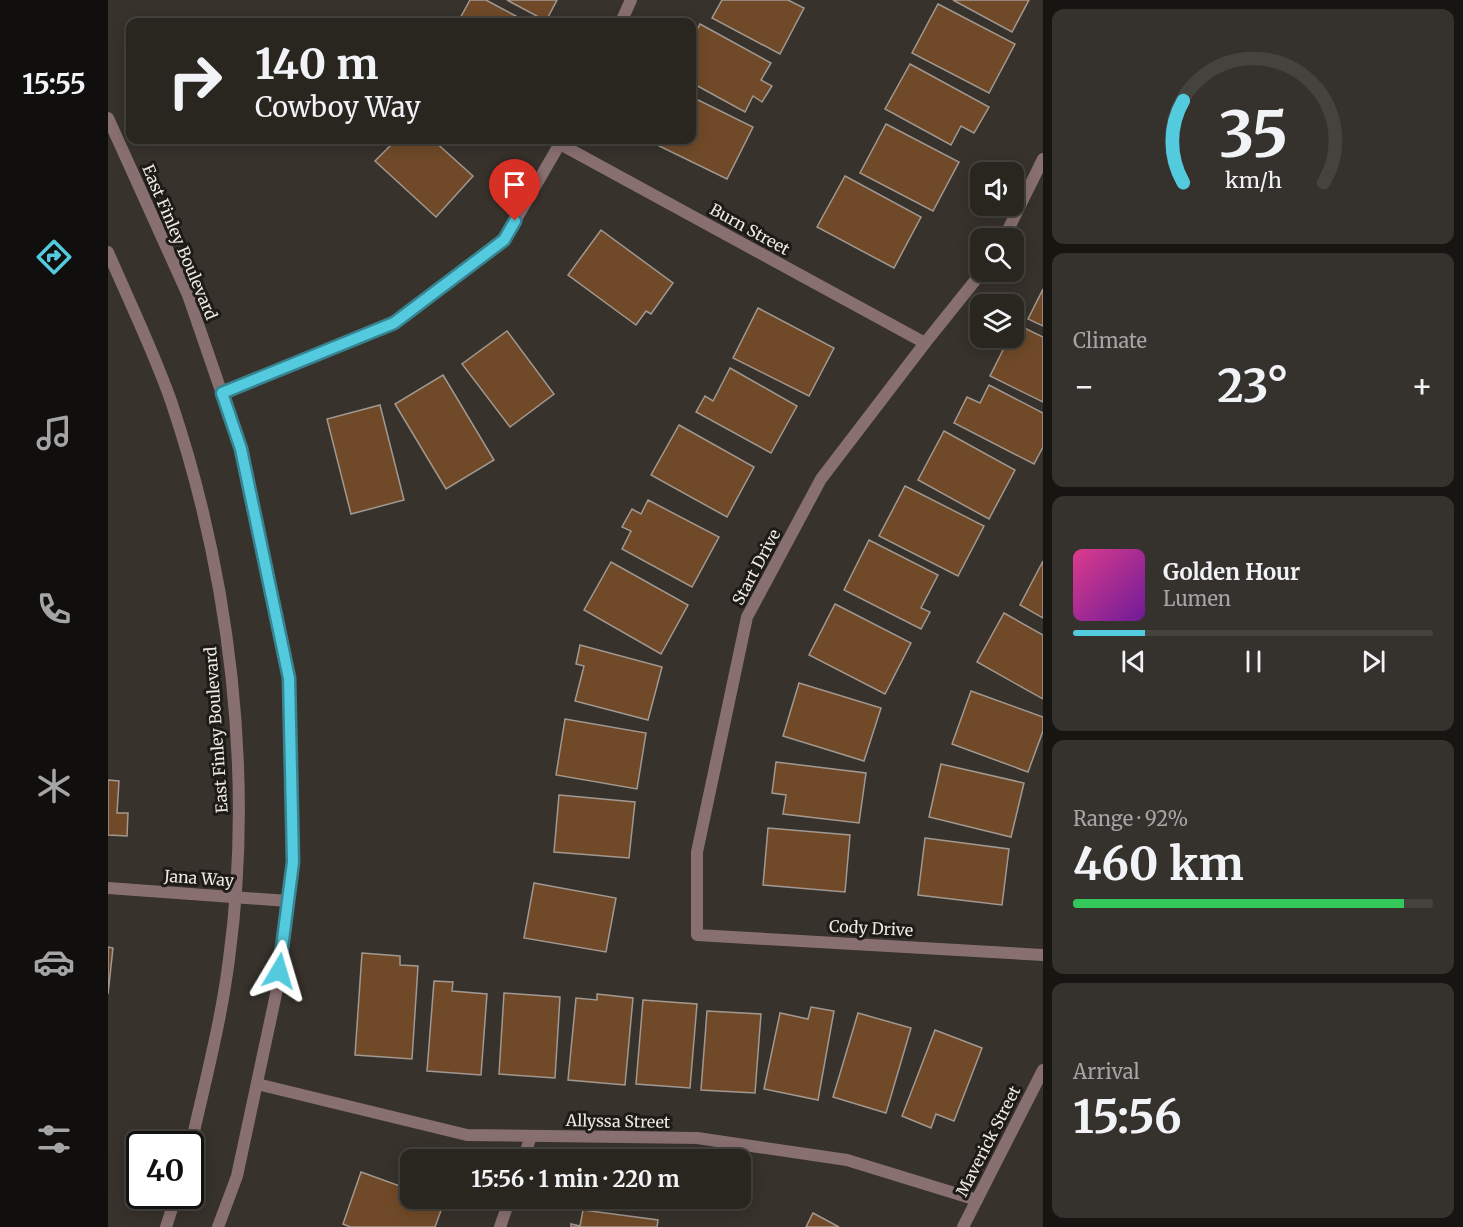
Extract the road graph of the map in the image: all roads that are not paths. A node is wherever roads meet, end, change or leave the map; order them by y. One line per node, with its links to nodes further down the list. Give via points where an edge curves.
1 (631, 0): 2 (street)
2 (623, 18)
3 (108, 118): 11 (street, East Finley Boulevard, via 188,295)
4 (560, 144): 11 (street, via 504,240 394,323)
5 (565, 144): 10 (street, Burn Street)
6 (1043, 159): 7 (street)
7 (1009, 228)
8 (108, 252): 13 (street, East Finley Boulevard, via 171,401 214,564 235,724 239,792)
9 (974, 282): 10 (street, Start Drive)
10 (924, 343): 15 (street, Start Drive, via 821,479 747,617 697,852)
11 (222, 393): 14 (street, East Finley Boulevard, via 241,449 289,678 293,862)
12 (108, 888): 13 (street, Jana Way)
13 (236, 897): 14 (street, Jana Way); 19 (street, East Finley Boulevard, via 223,999)
14 (288, 901): 18 (street, East Finley Boulevard, via 276,994)
15 (697, 935): 16 (street, Cody Drive)
16 (1043, 955)
17 (1043, 1070): 22 (street, Maverick Street)
18 (257, 1084): 20 (street, Allyssa Street, via 467,1135); 26 (street, East Finley Boulevard, via 237,1176)
19 (194, 1131)
20 (531, 1136): 21 (street); 22 (street, Allyssa Street, via 697,1138 848,1160)
21 (527, 1149)
22 (977, 1200): 28 (street, Maverick Street)
23 (172, 1209): 25 (street)
24 (506, 1209): 27 (street)
25 (166, 1227)
26 (218, 1227)
27 (500, 1227)
28 (963, 1227)

